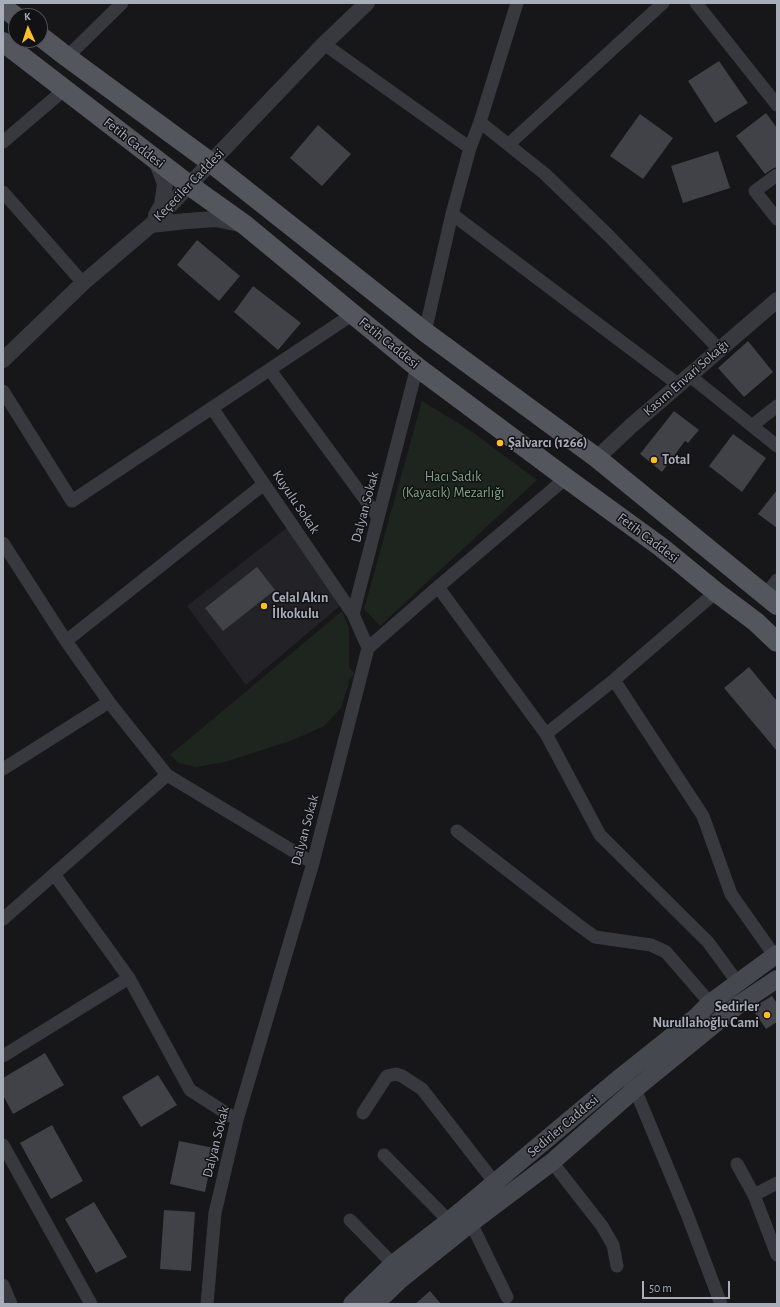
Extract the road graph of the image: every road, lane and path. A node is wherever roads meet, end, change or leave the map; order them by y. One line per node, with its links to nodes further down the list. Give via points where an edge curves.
1 (122, 3): 9 (street)
2 (367, 3): 8 (street, Keçeciler Caddesi)
3 (517, 3): 12 (street)
4 (663, 3): 14 (street)
5 (696, 3): 11 (street)
6 (3, 42): 10 (main road, Fetih Caddesi)
7 (48, 42): 9 (main road, Fetih Caddesi)
8 (324, 44): 15 (street); 17 (street, Keçeciler Caddesi)
9 (67, 57): 17 (main road, Fetih Caddesi)
10 (65, 90): 13 (street); 16 (main road, Fetih Caddesi)
11 (777, 104)
12 (480, 122): 14 (street); 15 (street)
13 (3, 142)
14 (509, 144): 29 (street, via 545,174 609,236)
15 (470, 148): 21 (street)
16 (156, 160): 19 (main road, Fetih Caddesi); 23 (street, via 165,184 162,205)
17 (210, 162): 19 (street, Keçeciler Caddesi); 28 (main road, Fetih Caddesi)
18 (777, 175): 22 (street, via 755,191)
19 (189, 185): 23 (street, Keçeciler Caddesi); 24 (main road, Fetih Caddesi)
20 (3, 192): 25 (street)
21 (452, 214): 28 (street); 33 (street)
22 (777, 219)
23 (151, 225): 24 (street, via 216,218); 25 (street, Keçeciler Caddesi)
24 (245, 225): 27 (main road, Fetih Caddesi)
25 (84, 283): 30 (street, Keçeciler Caddesi)
26 (777, 300): 29 (street, Kasım Envari Sokağı)
27 (353, 314): 31 (main road, Fetih Caddesi); 32 (street)
28 (425, 332): 39 (main road, Fetih Caddesi)
29 (720, 349): 33 (street, Kasım Envari Sokağı)
30 (3, 360)
31 (417, 367): 40 (main road, Fetih Caddesi); 42 (street, Dalyan Sokak)
32 (270, 370): 36 (street); 42 (street)
33 (685, 380): 37 (street); 39 (street, Kasım Envari Sokağı)
34 (3, 391): 36 (street, via 72,501)
35 (777, 406): 37 (street)
36 (212, 408): 41 (street, Kuyulu Sokak)
37 (753, 425): 38 (street)
38 (777, 446)
39 (597, 458): 43 (main road, Fetih Caddesi)
40 (566, 478): 45 (main road, Fetih Caddesi); 46 (street)
41 (264, 484): 49 (street, Kuyulu Sokak); 50 (street)
42 (378, 517): 49 (street, Dalyan Sokak)
43 (680, 527): 45 (main road); 48 (main road, Fetih Caddesi)
44 (3, 543): 50 (street)
45 (662, 547): 47 (main road, Fetih Caddesi)
46 (438, 587): 52 (street); 55 (street)
47 (716, 592): 51 (main road, Fetih Caddesi, via 756,622); 53 (street)
48 (773, 593)
49 (353, 614): 52 (street)
50 (66, 641): 54 (street)
51 (777, 642)
52 (368, 648): 59 (street, Dalyan Sokak)
53 (614, 680): 55 (street); 62 (street, via 703,816 731,894)
54 (109, 702): 56 (street); 57 (street)
55 (546, 734): 65 (street, via 600,834 708,942)
56 (3, 769)
57 (167, 775): 59 (street); 60 (street)
58 (458, 831): 66 (street, via 595,937 651,945 666,952)
59 (313, 863): 70 (street, Dalyan Sokak)
60 (54, 874): 61 (street); 63 (street)
61 (3, 919)
62 (776, 954): 65 (main road, Sedirler Caddesi)
63 (129, 978): 67 (street); 70 (street, via 190,1090)
64 (777, 980): 68 (main road, Sedirler Caddesi)
65 (738, 983): 66 (main road, Sedirler Caddesi)
66 (710, 1003): 68 (main road, Sedirler Caddesi)
67 (3, 1056)
68 (629, 1083): 73 (main road, Sedirler Caddesi); 75 (main road, Sedirler Caddesi); 91 (street, via 687,1214)
69 (363, 1113): 75 (street, via 388,1076 402,1076 422,1089)
70 (237, 1120): 88 (street, Dalyan Sokak, via 215,1213)
71 (3, 1145): 87 (street)
72 (384, 1155): 79 (street)
73 (552, 1162): 80 (main road, Sedirler Caddesi); 83 (street, via 602,1226 613,1245)
74 (737, 1164): 77 (street)
75 (495, 1183): 79 (main road, Sedirler Caddesi)
76 (777, 1183): 77 (street)
77 (754, 1195): 81 (street)
78 (350, 1220): 82 (street)
79 (449, 1221): 82 (main road, Sedirler Caddesi)
80 (471, 1223): 85 (street); 90 (main road, Sedirler Caddesi, via 400,1280)
81 (777, 1255)
82 (393, 1264): 89 (main road, Sedirler Caddesi)
83 (617, 1266)
84 (3, 1285): 86 (street)
85 (507, 1297)
86 (11, 1304)
87 (91, 1304)
88 (207, 1304)
89 (352, 1304)
90 (375, 1304)
91 (721, 1304)

